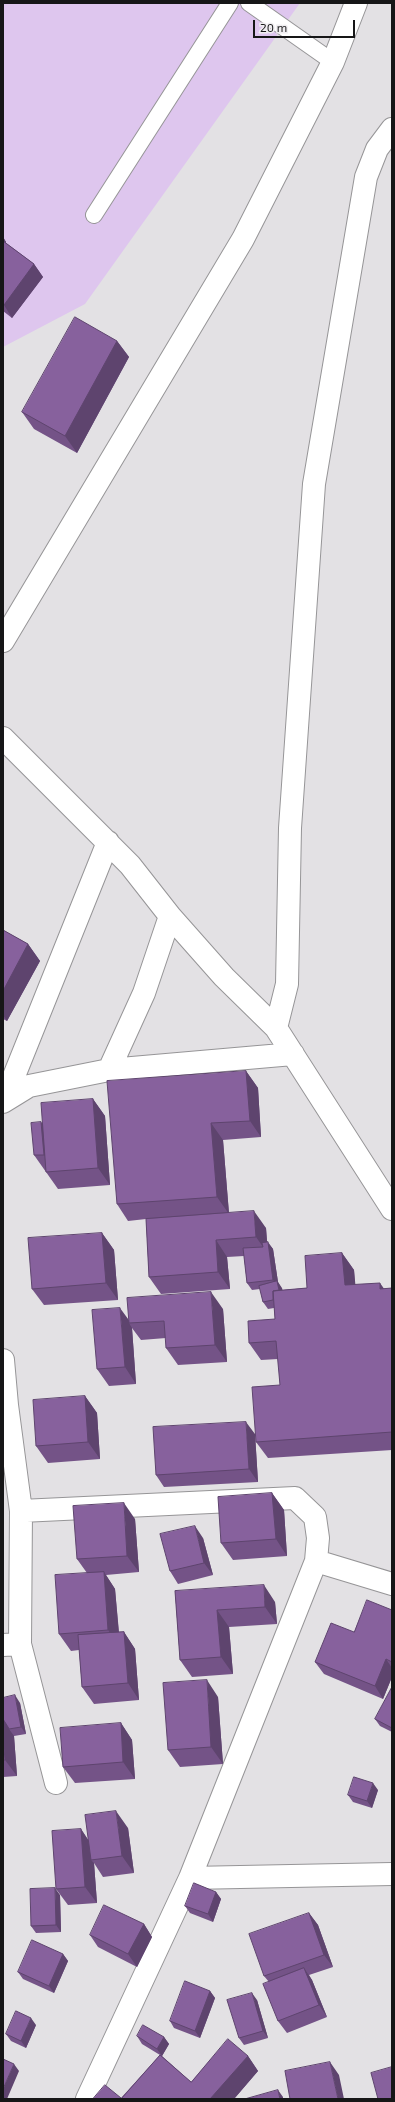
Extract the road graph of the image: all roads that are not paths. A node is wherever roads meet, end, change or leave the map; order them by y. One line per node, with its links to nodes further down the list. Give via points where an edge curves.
1 (230, 3): 6 (lane)
2 (249, 3): 4 (lane)
3 (356, 3): 4 (street)
4 (334, 62): 7 (street, via 243,239)
5 (392, 129): 11 (street, via 377,149 366,177 314,484 291,820 287,984)
6 (94, 215)
7 (3, 641)
8 (3, 738): 9 (street)
9 (108, 842): 10 (street, via 130,865); 14 (street)
10 (170, 916): 11 (street, via 224,977); 13 (street, via 144,993)
11 (276, 1028): 12 (street)
12 (293, 1054): 13 (street); 15 (street)
13 (109, 1070): 14 (street, via 28,1086)
14 (3, 1102)
15 (392, 1209)
16 (3, 1360): 17 (street)
17 (5, 1405): 18 (street)
18 (21, 1511): 19 (street, via 295,1498 314,1517 318,1538); 21 (street)
19 (316, 1561): 20 (street); 24 (street)
20 (392, 1584)
21 (11, 1644): 22 (street)
22 (56, 1783)
23 (392, 1874): 24 (street)
24 (190, 1878): 25 (street)
25 (87, 2099)

